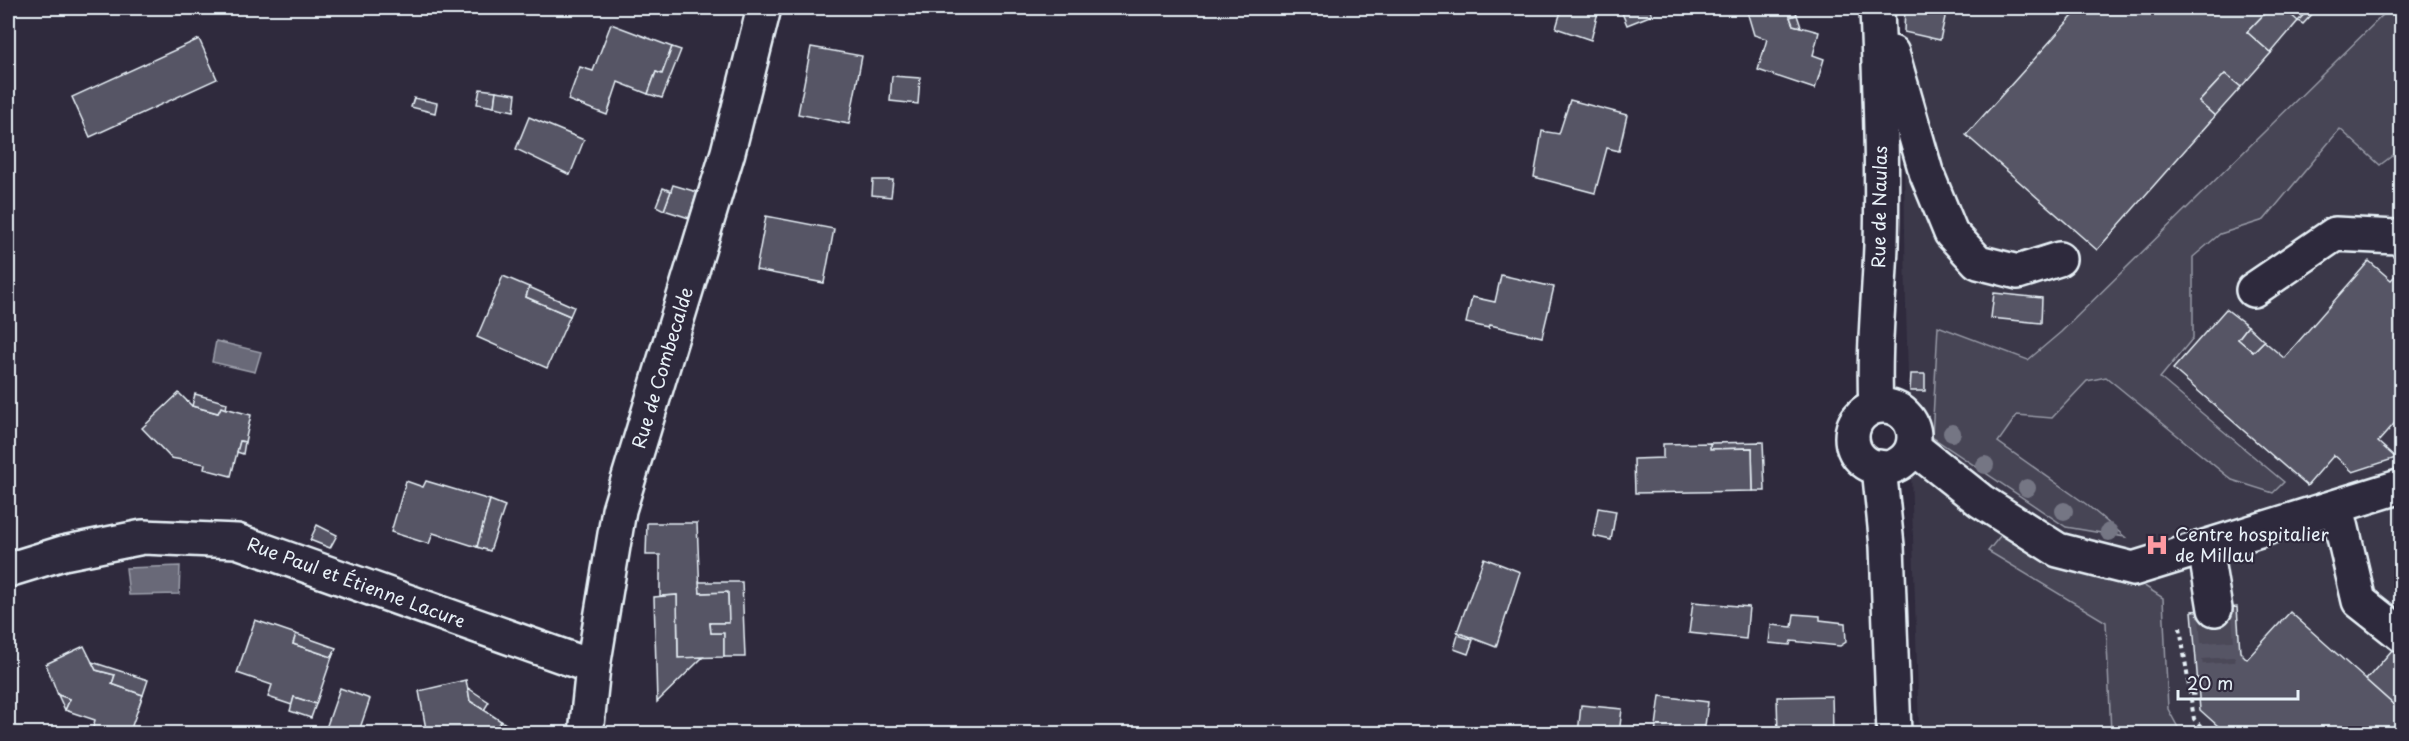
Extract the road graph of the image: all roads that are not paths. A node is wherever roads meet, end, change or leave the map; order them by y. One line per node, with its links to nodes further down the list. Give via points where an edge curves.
1 (764, 8): 15 (street, Rue de Combecalde, via 728,152 619,510)
2 (1878, 8): 4 (street, via 1926,172 1951,232 1978,262 2018,272); 6 (street, Rue de Naulas, via 1882,129)
3 (2402, 240): 5 (street, via 2335,234)
4 (2059, 259)
5 (2253, 290)
6 (1876, 406): 7 (street, via 1895,408 1909,419); 8 (street, via 1858,418 1852,438 1860,458)
7 (1913, 447): 8 (street, via 1900,463); 11 (street, via 1981,501 2058,550 2133,569)
8 (1879, 468): 17 (street, via 1887,546)
9 (2402, 486): 10 (street)
10 (2337, 507): 11 (street); 14 (street, via 2359,601)
11 (2205, 548): 13 (street)
12 (8, 570): 15 (street, Rue Paul et Étienne Lacure, via 63,553 143,537 237,541)
13 (2215, 609)
14 (2402, 635)
15 (593, 667): 16 (street, Rue de Combecalde)
16 (586, 734)
17 (1894, 734)

